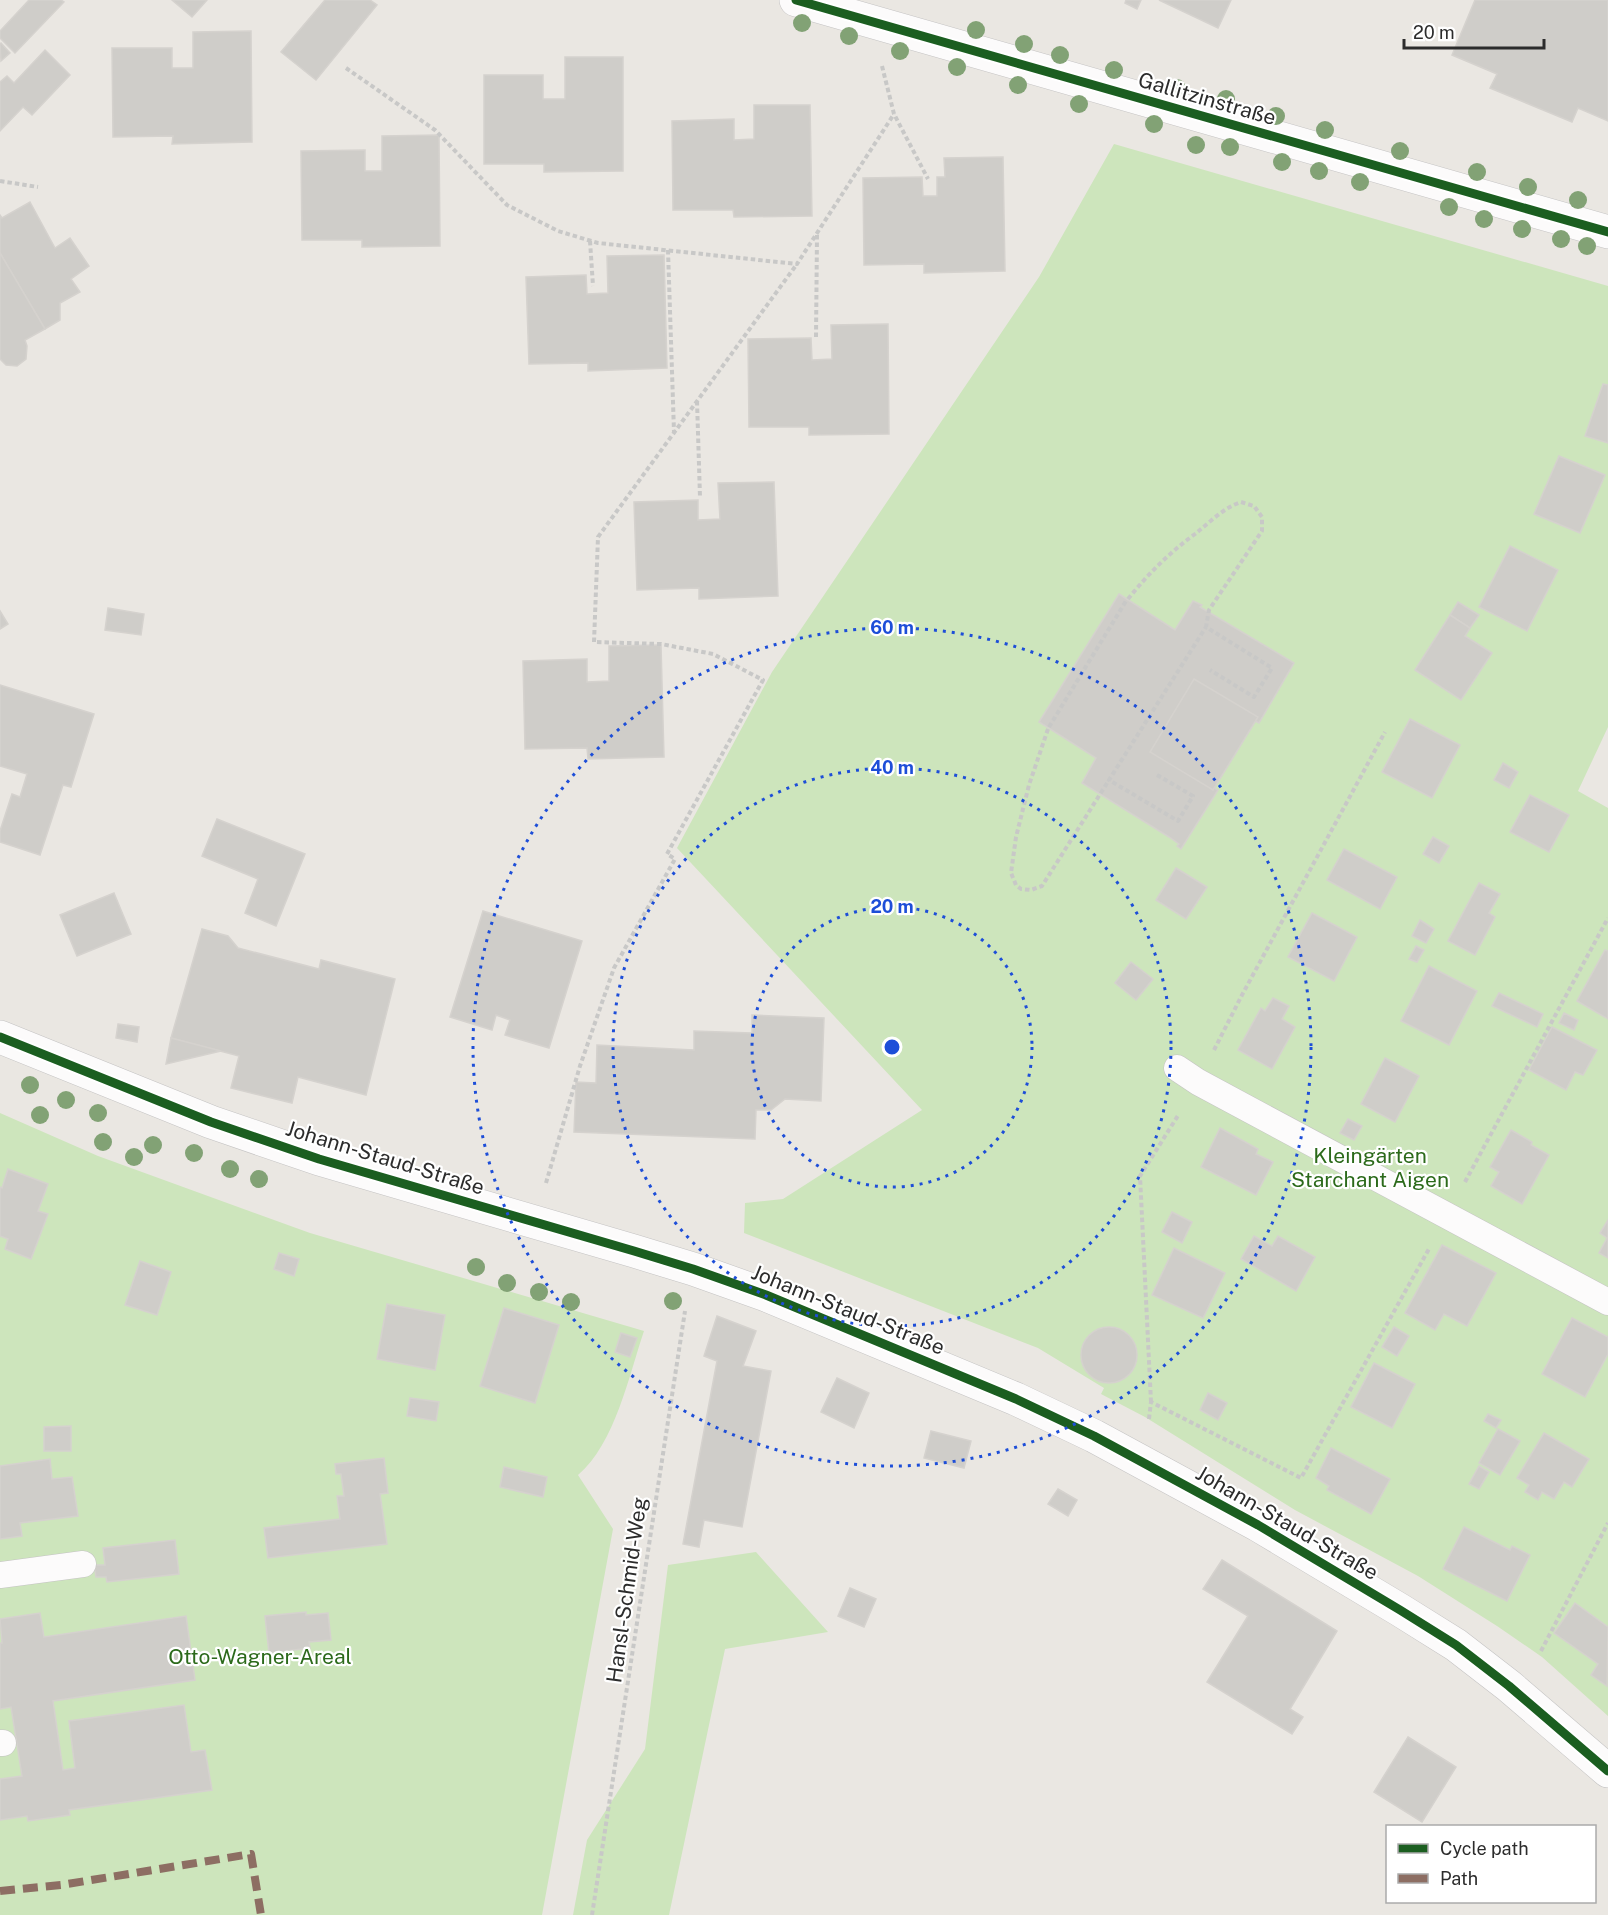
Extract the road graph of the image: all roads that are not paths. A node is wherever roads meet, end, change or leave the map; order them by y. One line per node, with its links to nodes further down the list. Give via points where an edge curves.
1 (796, 0): 2 (street, Gallitzinstraße)
2 (1608, 232)
3 (0, 1037): 8 (street, Johann-Staud-Straße, via 211,1122 319,1159 693,1269 766,1295 1016,1399 1218,1503 1456,1645)
4 (1177, 1068): 5 (lane)
5 (1608, 1302)
6 (83, 1564): 7 (lane)
7 (0, 1575)
8 (1608, 1771)

